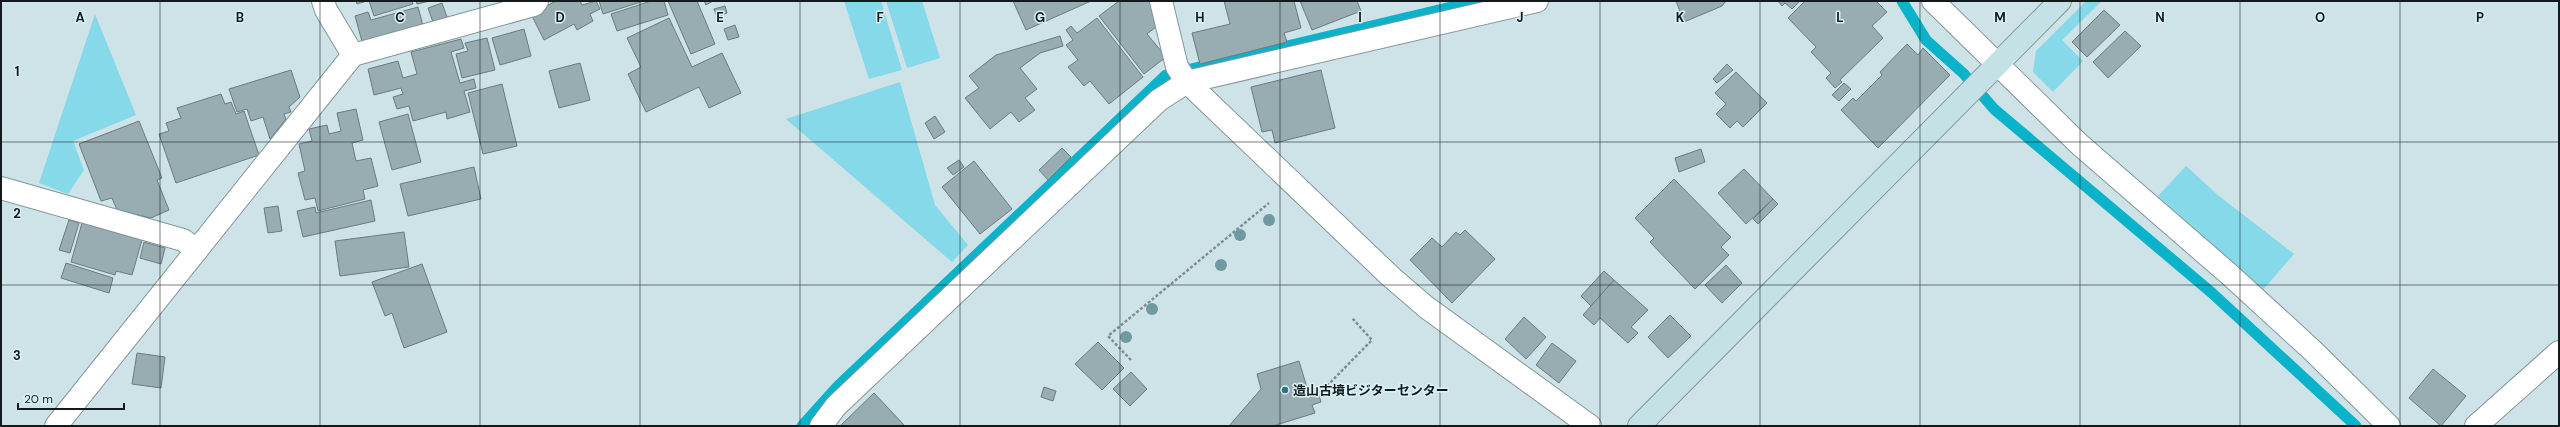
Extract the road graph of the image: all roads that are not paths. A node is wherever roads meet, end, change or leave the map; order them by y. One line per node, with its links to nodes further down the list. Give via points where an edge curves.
1 (323, 1): 7 (street)
2 (537, 1): 7 (street, via 534,5)
3 (1161, 1): 9 (street)
4 (1537, 1): 9 (street)
5 (1933, 1): 8 (street)
6 (2060, 1): 8 (street)
7 (353, 55): 11 (street)
8 (1989, 71): 16 (street); 17 (street, via 2079,144 2230,275 2312,350)
9 (1182, 74): 14 (street, via 1153,105 842,401); 15 (street, via 1293,183 1426,307)
10 (1, 188): 11 (street, via 183,240)
11 (197, 250): 13 (street)
12 (2559, 352): 18 (street)
13 (56, 426)
14 (821, 426)
15 (1590, 426)
16 (1639, 426)
17 (2389, 426)
18 (2476, 426)

